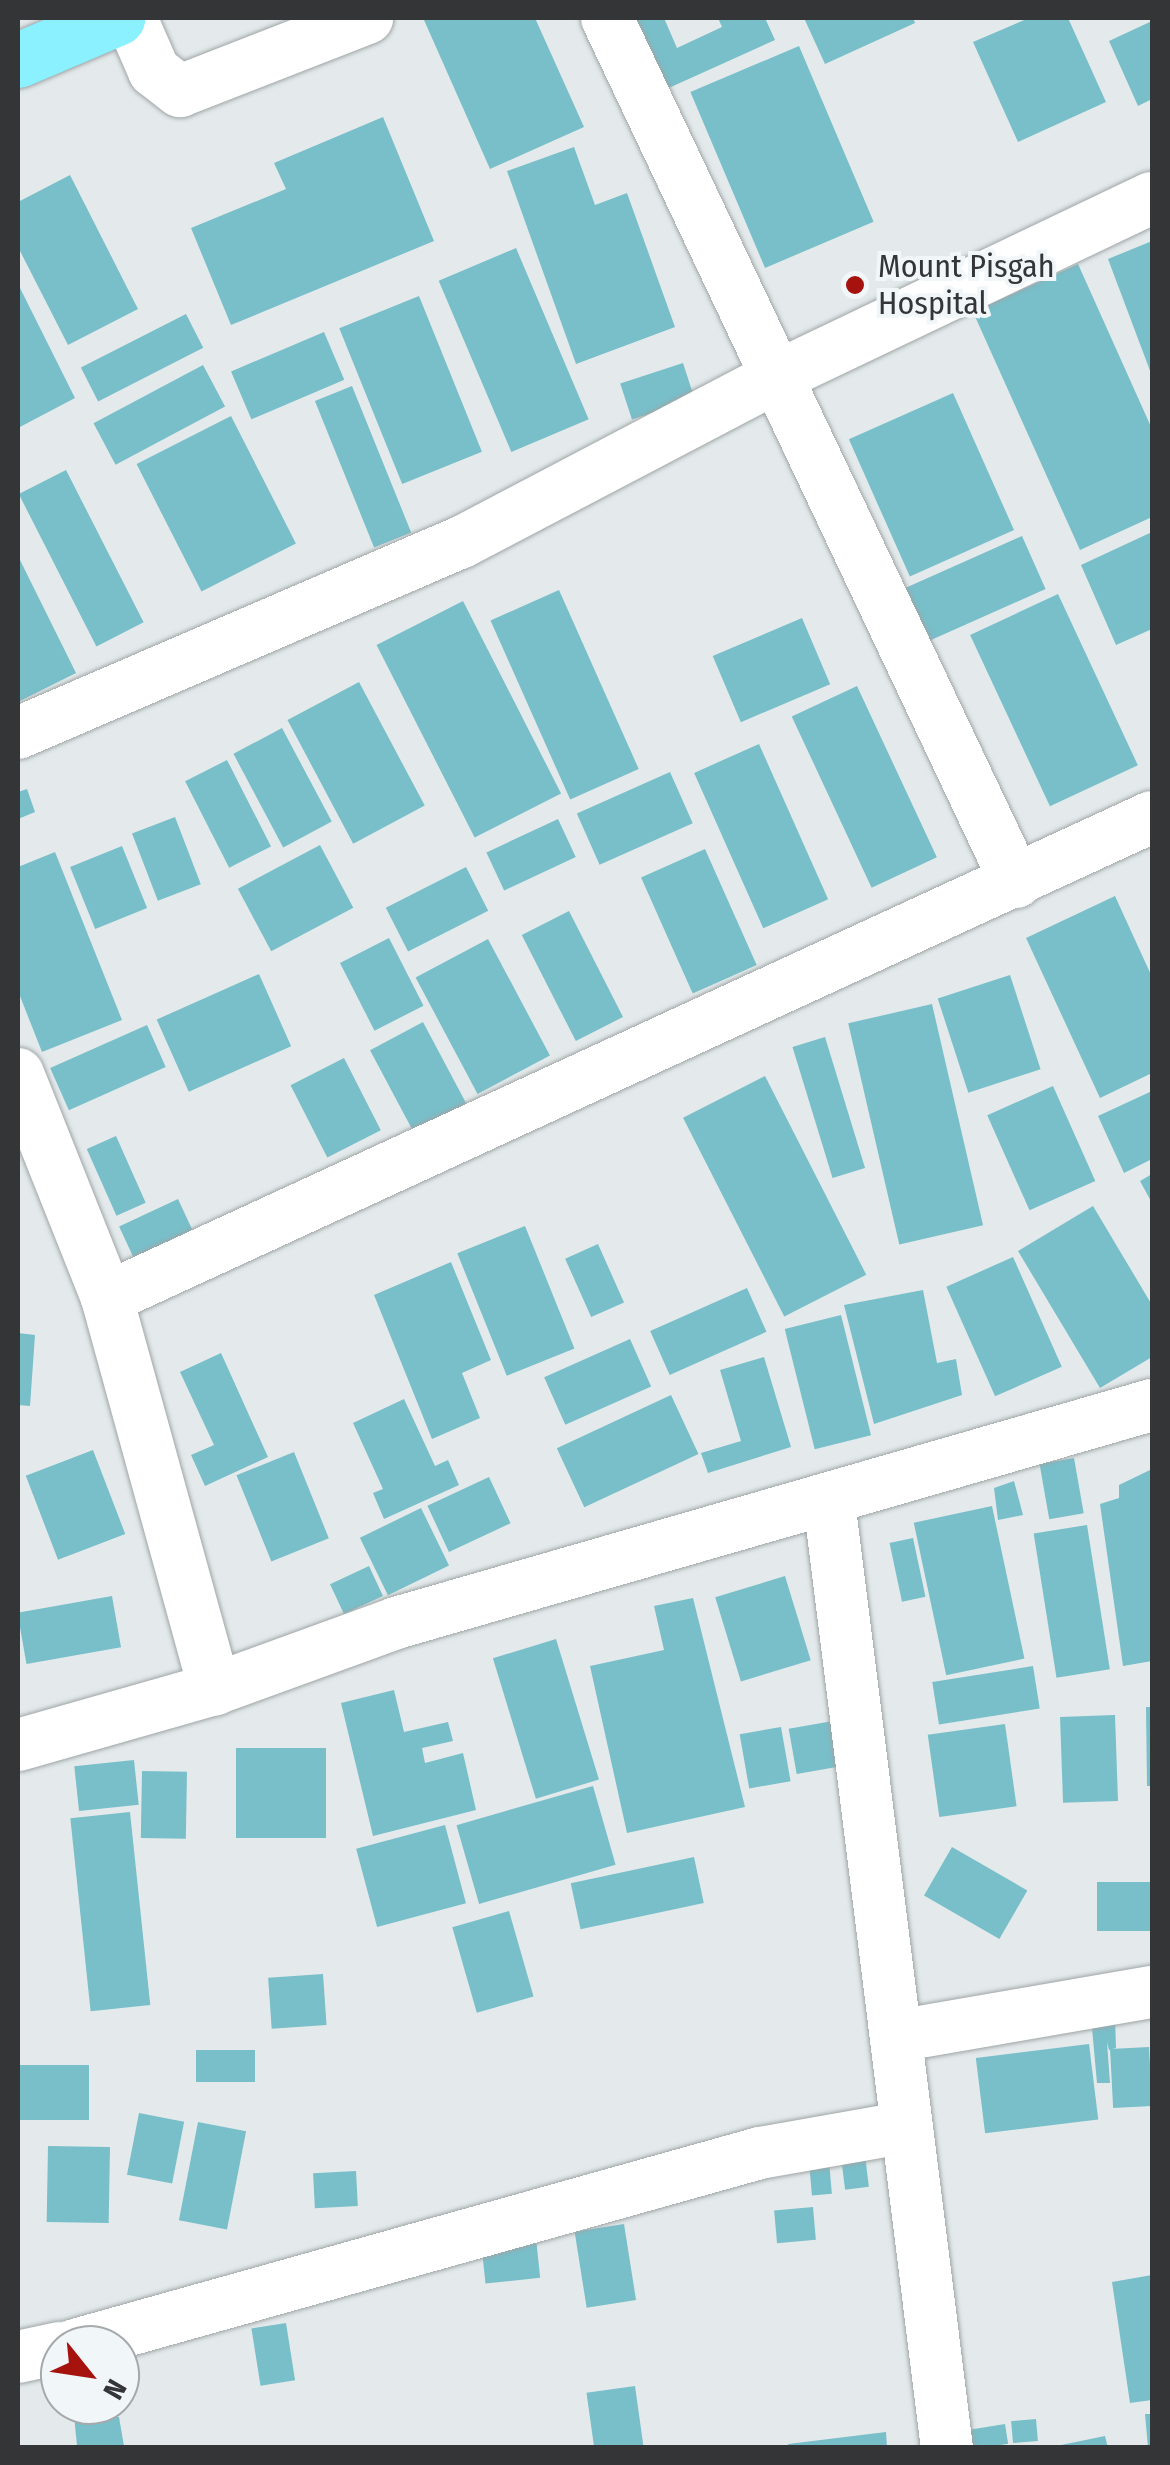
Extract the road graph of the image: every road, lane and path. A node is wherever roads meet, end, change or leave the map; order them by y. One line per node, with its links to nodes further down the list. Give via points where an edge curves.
1 (118, 18): 6 (main road)
2 (130, 18): 5 (street, via 154,71 180,91)
3 (367, 18): 5 (street)
4 (608, 18): 8 (street)
5 (270, 35)
6 (18, 60)
7 (1152, 198): 8 (street)
8 (776, 377): 9 (street, via 462,542); 11 (street)
9 (18, 733)
10 (1152, 817): 11 (street)
11 (1016, 882): 13 (street)
12 (18, 1074): 13 (street)
13 (107, 1298): 16 (street)
14 (1152, 1405): 15 (street)
15 (829, 1501): 16 (street, via 396,1622); 19 (street)
16 (215, 1689): 17 (street)
17 (18, 1745)
18 (1152, 1992): 19 (street)
19 (897, 2036): 20 (street)
20 (907, 2127): 21 (street, via 760,2153); 22 (street)
21 (140, 2327)
22 (947, 2448)

